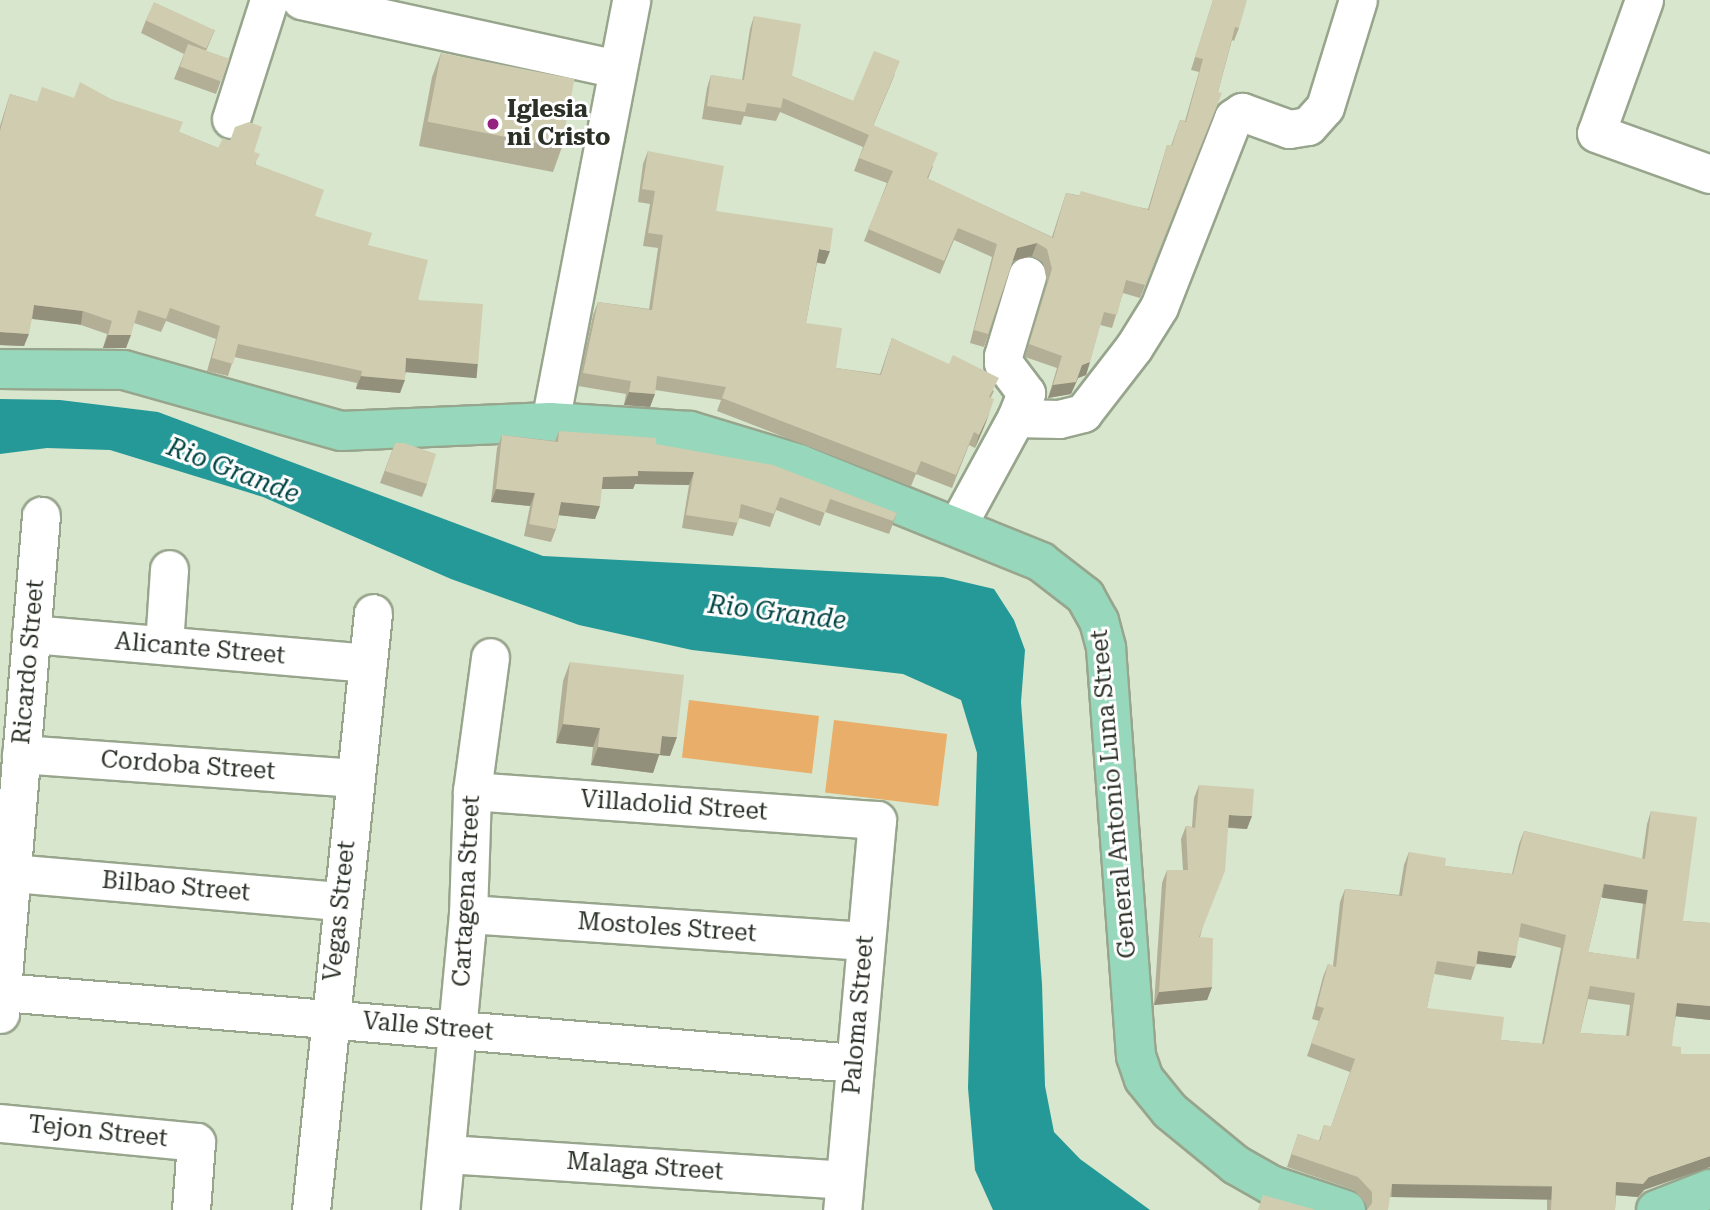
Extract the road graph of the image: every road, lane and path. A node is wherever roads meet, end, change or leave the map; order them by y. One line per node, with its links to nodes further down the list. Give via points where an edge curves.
1 (269, 0): 7 (street)
2 (301, 0): 6 (street)
3 (631, 0): 6 (street)
4 (1358, 0): 11 (street, via 1325,107 1308,126 1289,129 1242,112 1227,126 1159,307 1083,413 1059,419)
5 (1644, 0): 8 (street, via 1596,133)
6 (617, 69): 12 (street)
7 (231, 119)
8 (1710, 174)
9 (1027, 276): 11 (street, via 1003,356 1003,363 1026,393)
10 (0, 369): 12 (main road, General Antonio Luna Street, via 124,370 341,431)
11 (1016, 418): 14 (street)
12 (550, 422): 14 (main road, General Antonio Luna Street, via 651,425 729,440)
13 (41, 516): 17 (street, Ricardo Street)
14 (957, 526): 40 (main road, General Antonio Luna Street, via 1049,567 1085,596 1099,621 1106,648 1136,1056 1154,1097 1236,1165 1271,1185)
15 (169, 569): 18 (street)
16 (373, 613): 20 (street, Vegas Street)
17 (31, 634): 18 (street, Alicante Street); 21 (street, Ricardo Street)
18 (164, 645): 20 (street, Alicante Street)
19 (490, 657): 23 (street, Cartagena Street)
20 (368, 663): 22 (street, Vegas Street)
21 (21, 754): 22 (street, Cordoba Street); 25 (street, Ricardo Street)
22 (355, 778): 26 (street, Vegas Street)
23 (472, 791): 24 (street, Villadolid Street); 27 (street, Cartagena Street)
24 (877, 820): 28 (street, Paloma Street)
25 (12, 873): 26 (street, Bilbao Street); 29 (street, Ricardo Street)
26 (341, 901): 30 (street, Vegas Street)
27 (468, 914): 28 (street, Mostoles Street); 31 (street, Cartagena Street)
28 (865, 941): 32 (street, Paloma Street)
29 (1, 1004): 30 (street, Valle Street)
30 (328, 1019): 31 (street, Valle Street); 38 (street, Vegas Street)
31 (457, 1029): 32 (street, Valle Street); 34 (street, Cartagena Street)
32 (855, 1063): 36 (street, Paloma Street)
33 (0, 1123): 37 (street, Tejon Street, via 196,1142)
34 (446, 1154): 36 (street, Malaga Street); 39 (street, Cartagena Street)
35 (1710, 1189): 41 (main road)
36 (843, 1195)
37 (191, 1210)
38 (311, 1210)
39 (440, 1210)
40 (1346, 1210)
41 (1656, 1210)

